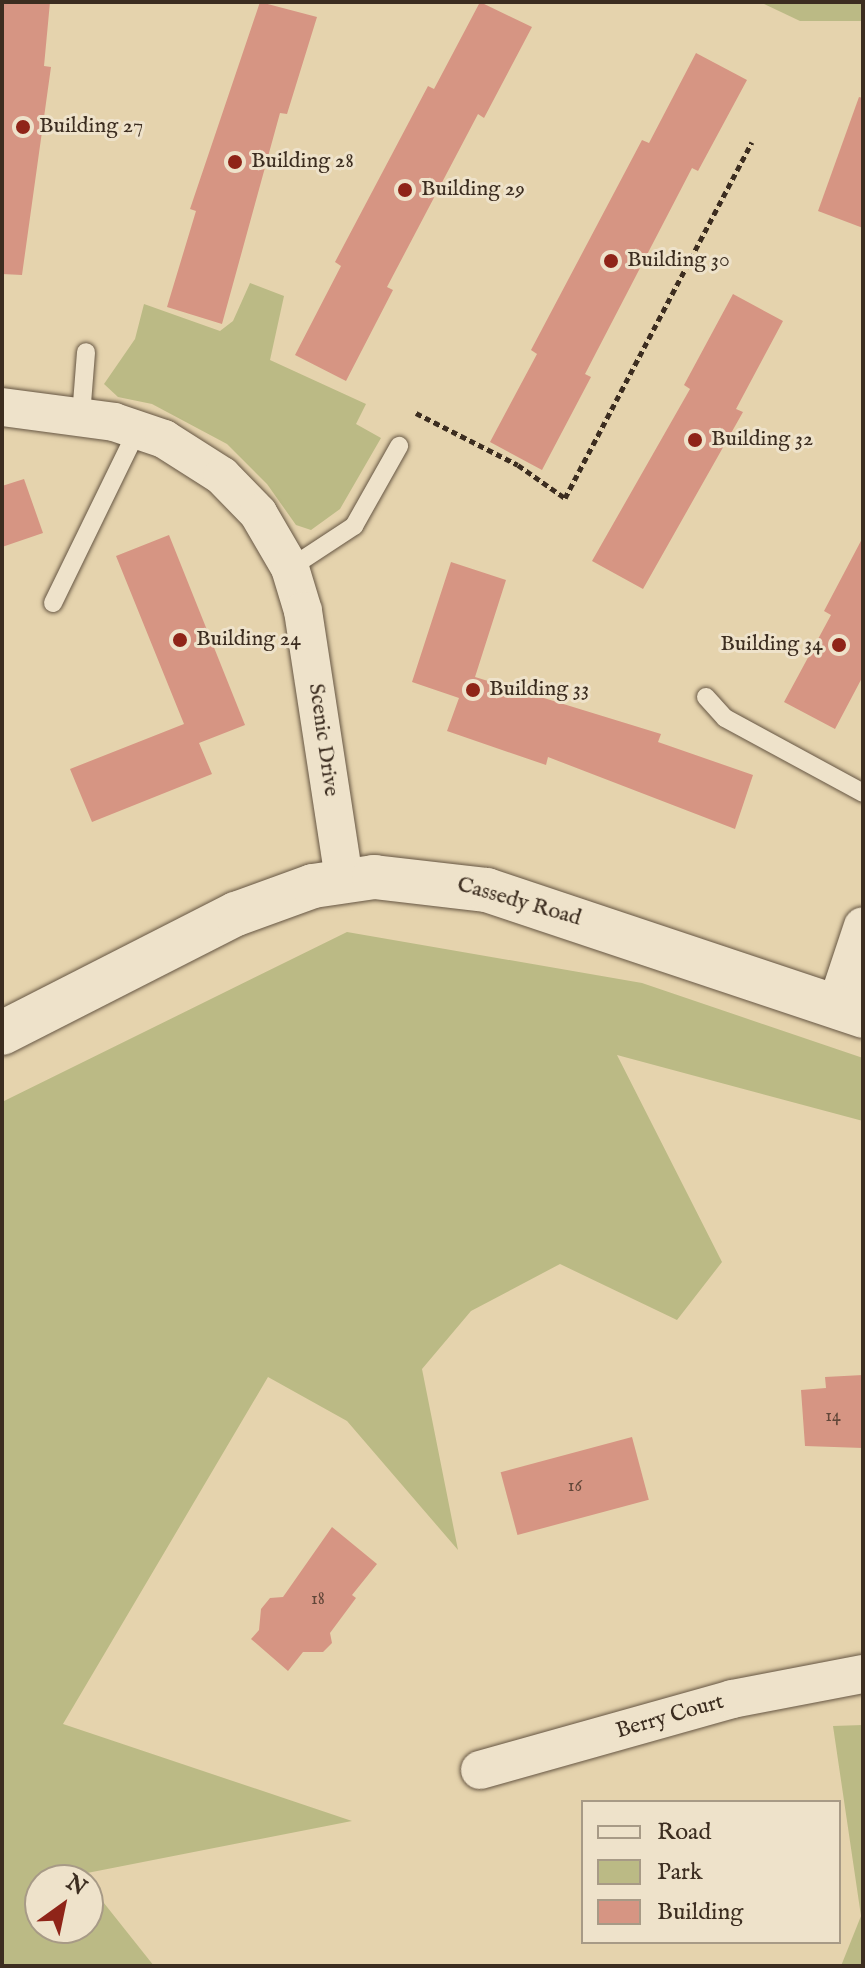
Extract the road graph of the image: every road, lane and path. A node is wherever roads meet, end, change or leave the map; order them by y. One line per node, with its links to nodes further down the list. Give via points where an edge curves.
1 (752, 142): 4 (path, via 565,498 518,465)
2 (86, 352): 5 (lane)
3 (2, 407): 5 (street, Scenic Drive)
4 (416, 413)
5 (81, 416): 6 (street, Scenic Drive)
6 (138, 429): 8 (street, Scenic Drive, via 188,452 235,487 268,528); 9 (lane)
7 (399, 446): 8 (lane, via 354,526)
8 (290, 568): 12 (street, Scenic Drive, via 310,648)
9 (53, 603)
10 (706, 697): 11 (lane, via 725,718)
11 (863, 793)
12 (344, 880): 14 (street, Cassedy Road, via 422,879 487,890); 15 (street, Cassedy Road, via 236,914)
13 (863, 926): 14 (street)
14 (850, 1012)
15 (2, 1033)
16 (863, 1674): 17 (street, Berry Court, via 732,1699)
17 (480, 1770)

